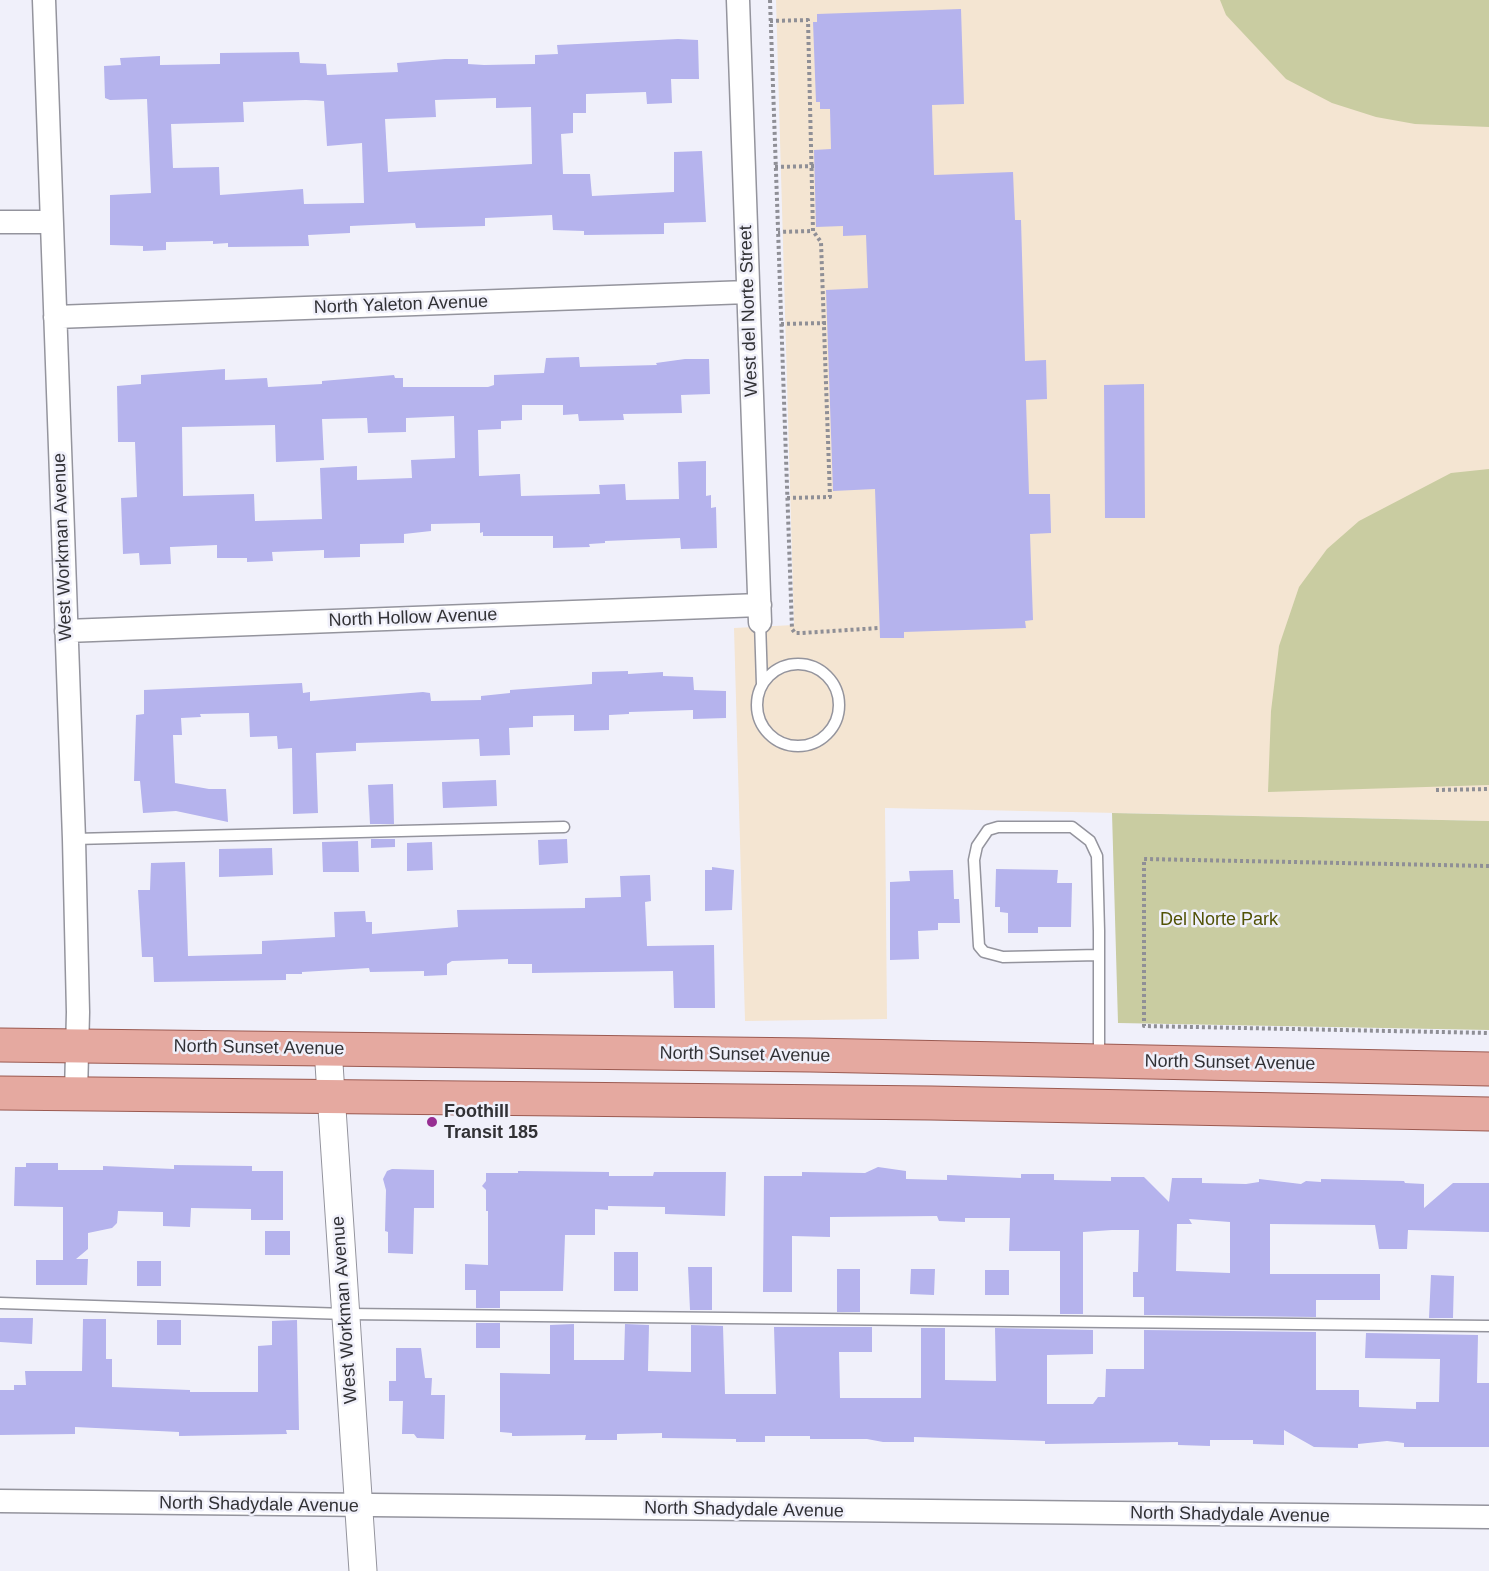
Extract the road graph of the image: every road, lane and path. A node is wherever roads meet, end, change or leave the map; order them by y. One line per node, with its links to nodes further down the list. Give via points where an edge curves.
1 (44, 0): 8 (street, West Workman Avenue)
2 (738, 0): 11 (street, West del Norte Street)
3 (770, 0): 4 (path)
4 (770, 21): 5 (path); 6 (path, via 808,20)
5 (775, 166): 6 (path); 10 (path)
6 (813, 166): 9 (path)
7 (0, 222): 8 (street)
8 (50, 222): 12 (street, West Workman Avenue)
9 (813, 231): 10 (path); 13 (path, via 821,242)
10 (778, 232): 14 (path)
11 (748, 292): 12 (street, North Yaleton Avenue); 16 (street, West del Norte Street)
12 (55, 317): 18 (street, West Workman Avenue)
13 (825, 323): 14 (path); 15 (path, via 830,497)
14 (781, 324): 15 (path)
15 (787, 498): 17 (path, via 792,629 795,633)
16 (760, 613): 18 (street, North Hollow Avenue); 19 (lane)
17 (879, 628)
18 (66, 631): 23 (street, West Workman Avenue)
19 (762, 684): 19 (lane, via 758,713 766,730 780,742 798,746 816,742 830,730 839,704 834,686 821,671 803,664 784,666)
20 (1489, 789): 21 (path)
21 (1436, 790)
22 (564, 827): 23 (lane)
23 (74, 839): 28 (street, West Workman Avenue)
24 (1489, 866): 26 (path, via 1144,859 1144,1026)
25 (1099, 955): 25 (lane, via 1097,856 1090,841 1072,827 988,830 977,846 974,860 979,946 984,952 1003,957); 30 (lane)
26 (1489, 1033)
27 (0, 1045): 28 (main road, North Sunset Avenue)
28 (78, 1047): 29 (main road, North Sunset Avenue); 33 (street, West Workman Avenue)
29 (327, 1049): 30 (main road, North Sunset Avenue); 34 (street, West Workman Avenue)
30 (1099, 1061): 31 (main road, North Sunset Avenue)
31 (1489, 1069)
32 (0, 1093): 33 (main road)
33 (76, 1094): 34 (main road)
34 (330, 1096): 35 (main road); 37 (street, West Workman Avenue)
35 (1489, 1114)
36 (0, 1303): 37 (lane)
37 (346, 1314): 38 (lane); 40 (street, West Workman Avenue)
38 (1489, 1326)
39 (0, 1501): 40 (street, North Shadydale Avenue)
40 (359, 1506): 41 (street, North Shadydale Avenue); 42 (street, West Workman Avenue)
41 (1489, 1518)
42 (363, 1571)

